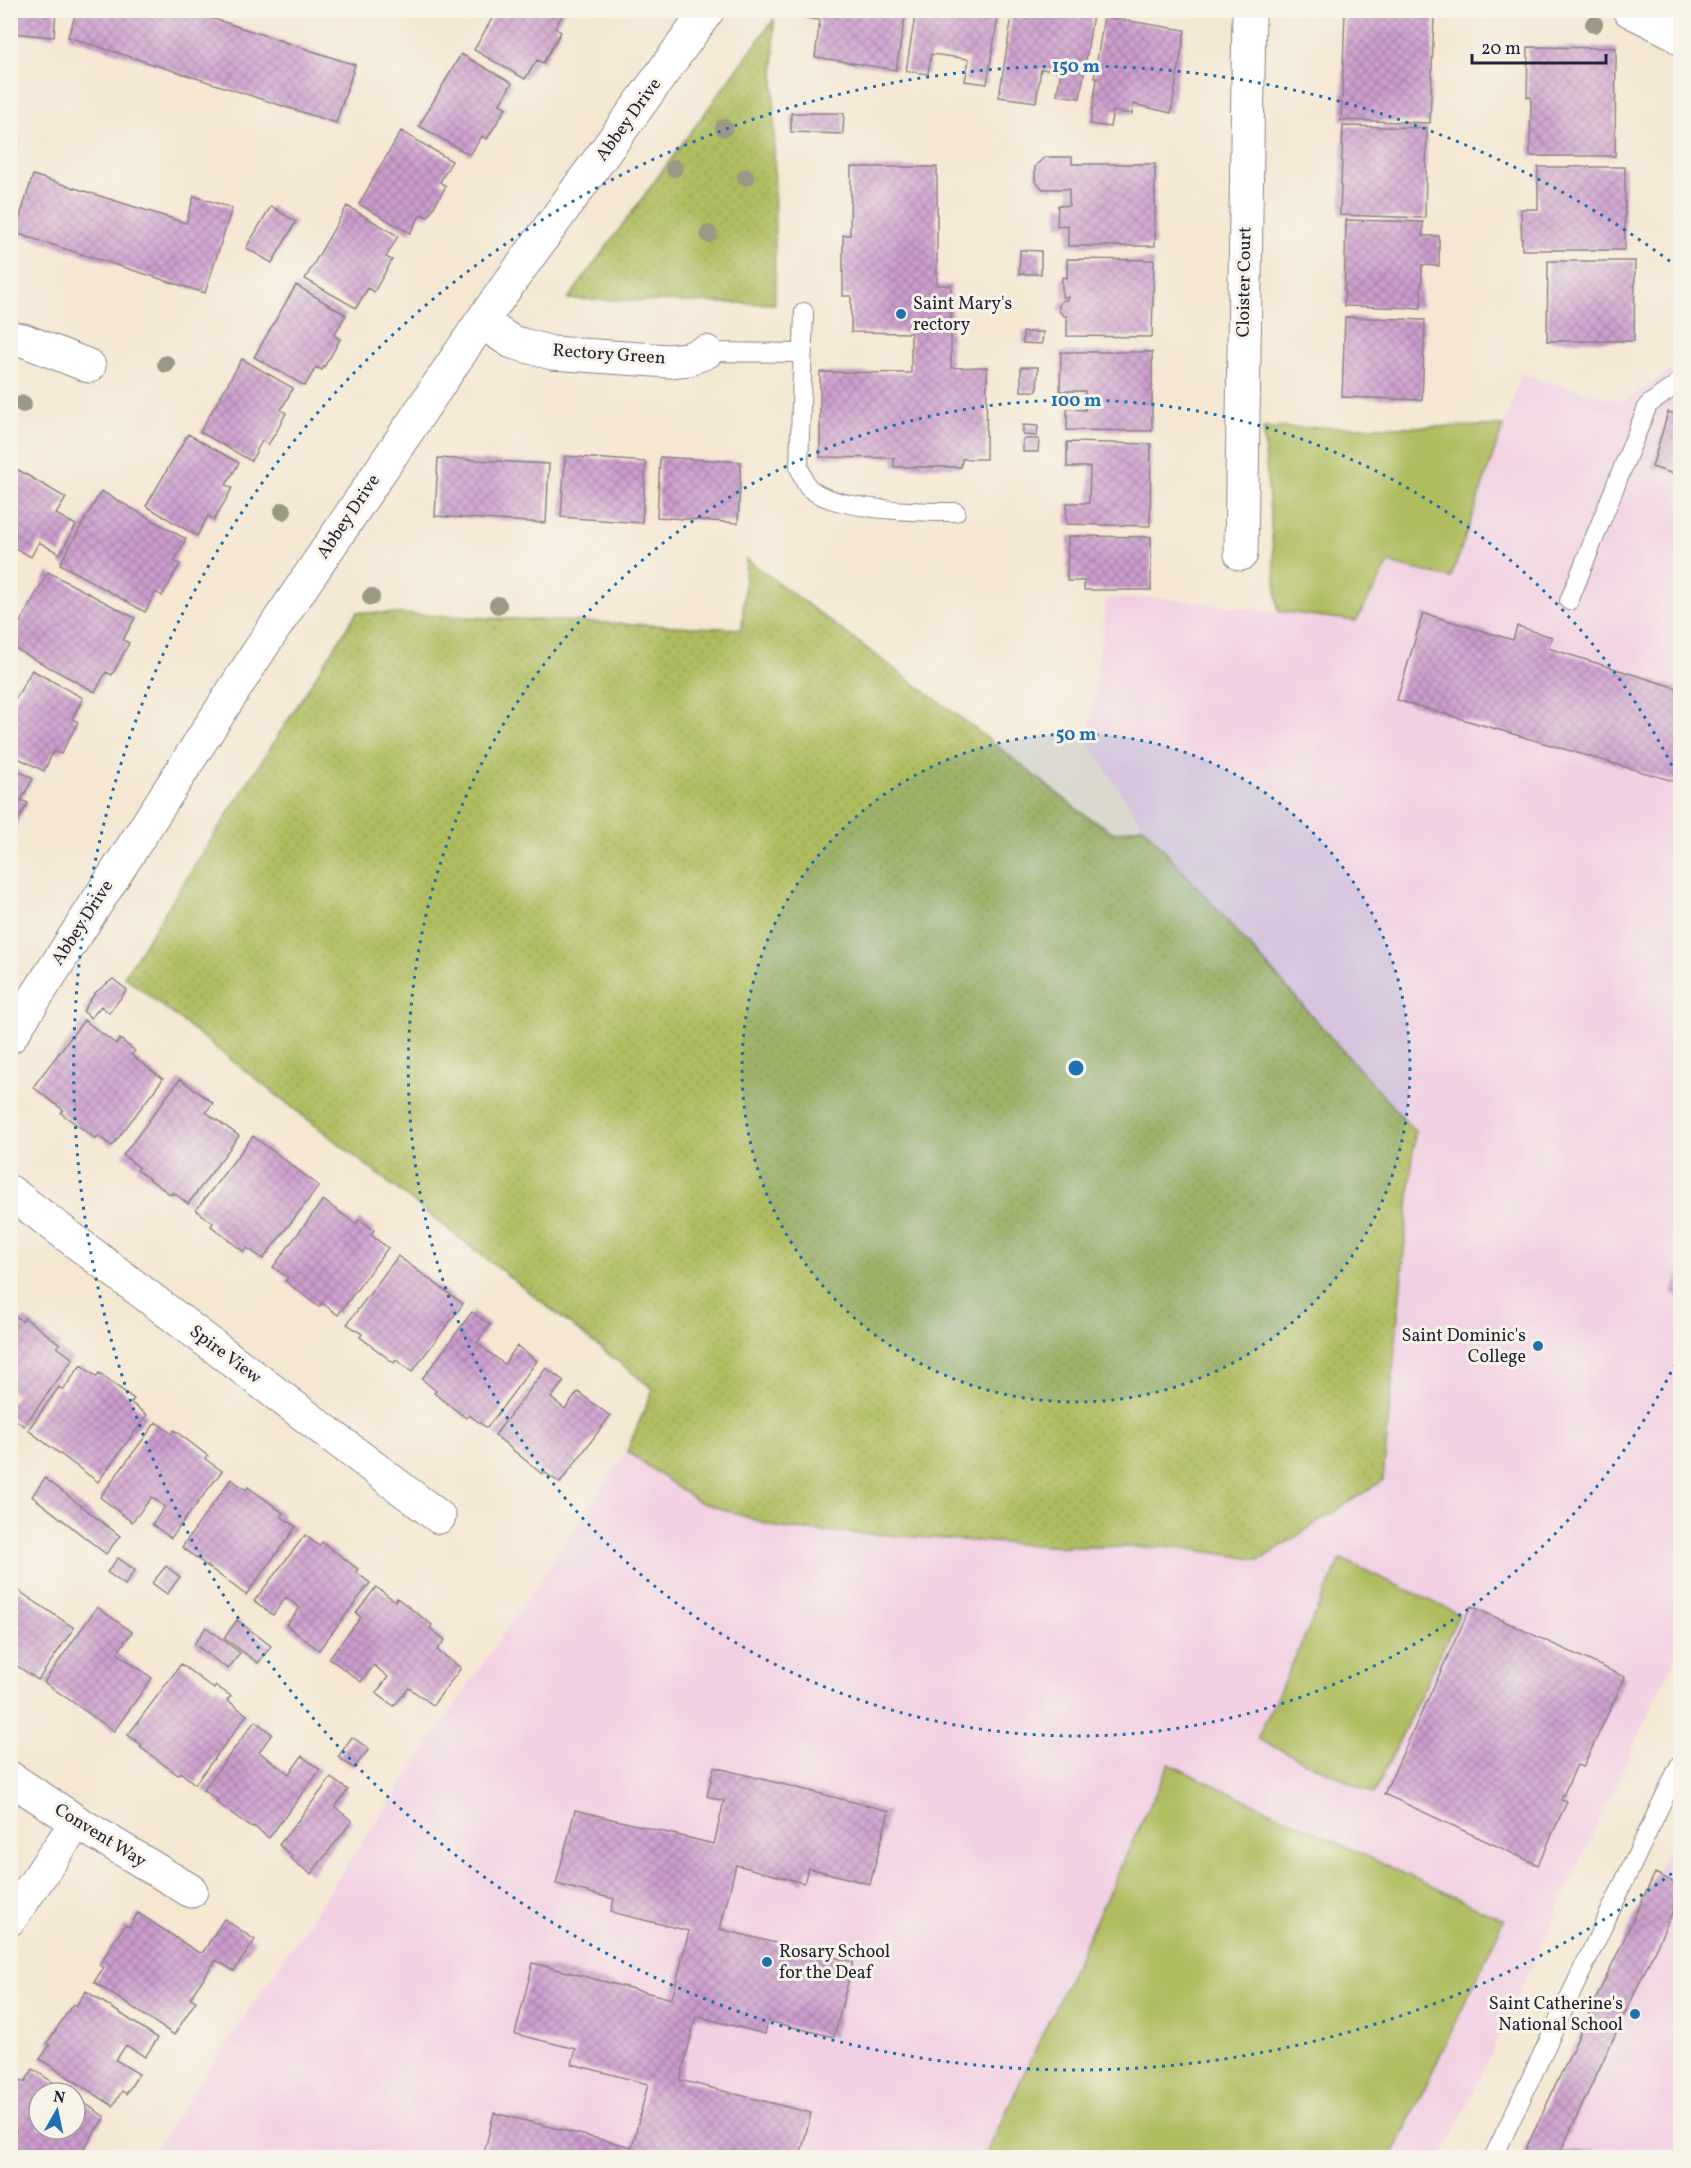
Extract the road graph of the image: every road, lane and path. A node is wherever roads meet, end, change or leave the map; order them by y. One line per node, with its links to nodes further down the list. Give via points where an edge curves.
1 (708, 10): 6 (street, Abbey Drive)
2 (1249, 10): 13 (street, Cloister Court)
3 (1629, 10): 4 (street)
4 (1680, 38)
5 (804, 312): 9 (lane)
6 (481, 322): 8 (street, Rectory Green, via 512,342 552,353 669,361); 15 (street, Abbey Drive, via 268,637)
7 (10, 338): 10 (street)
8 (706, 352): 9 (lane)
9 (803, 353): 12 (lane, via 799,467 807,487 825,498 894,511)
10 (89, 366)
11 (1680, 382): 14 (lane, via 1648,405)
12 (956, 512)
13 (1241, 554)
14 (1569, 601)
15 (10, 1037)
16 (10, 1192): 17 (street, Spire View)
17 (439, 1517)
18 (1680, 1764): 23 (lane)
19 (10, 1778): 20 (street, Convent Way)
20 (77, 1822): 21 (street, Convent Way); 22 (street)
21 (191, 1891)
22 (10, 1919)
23 (1493, 2157)

